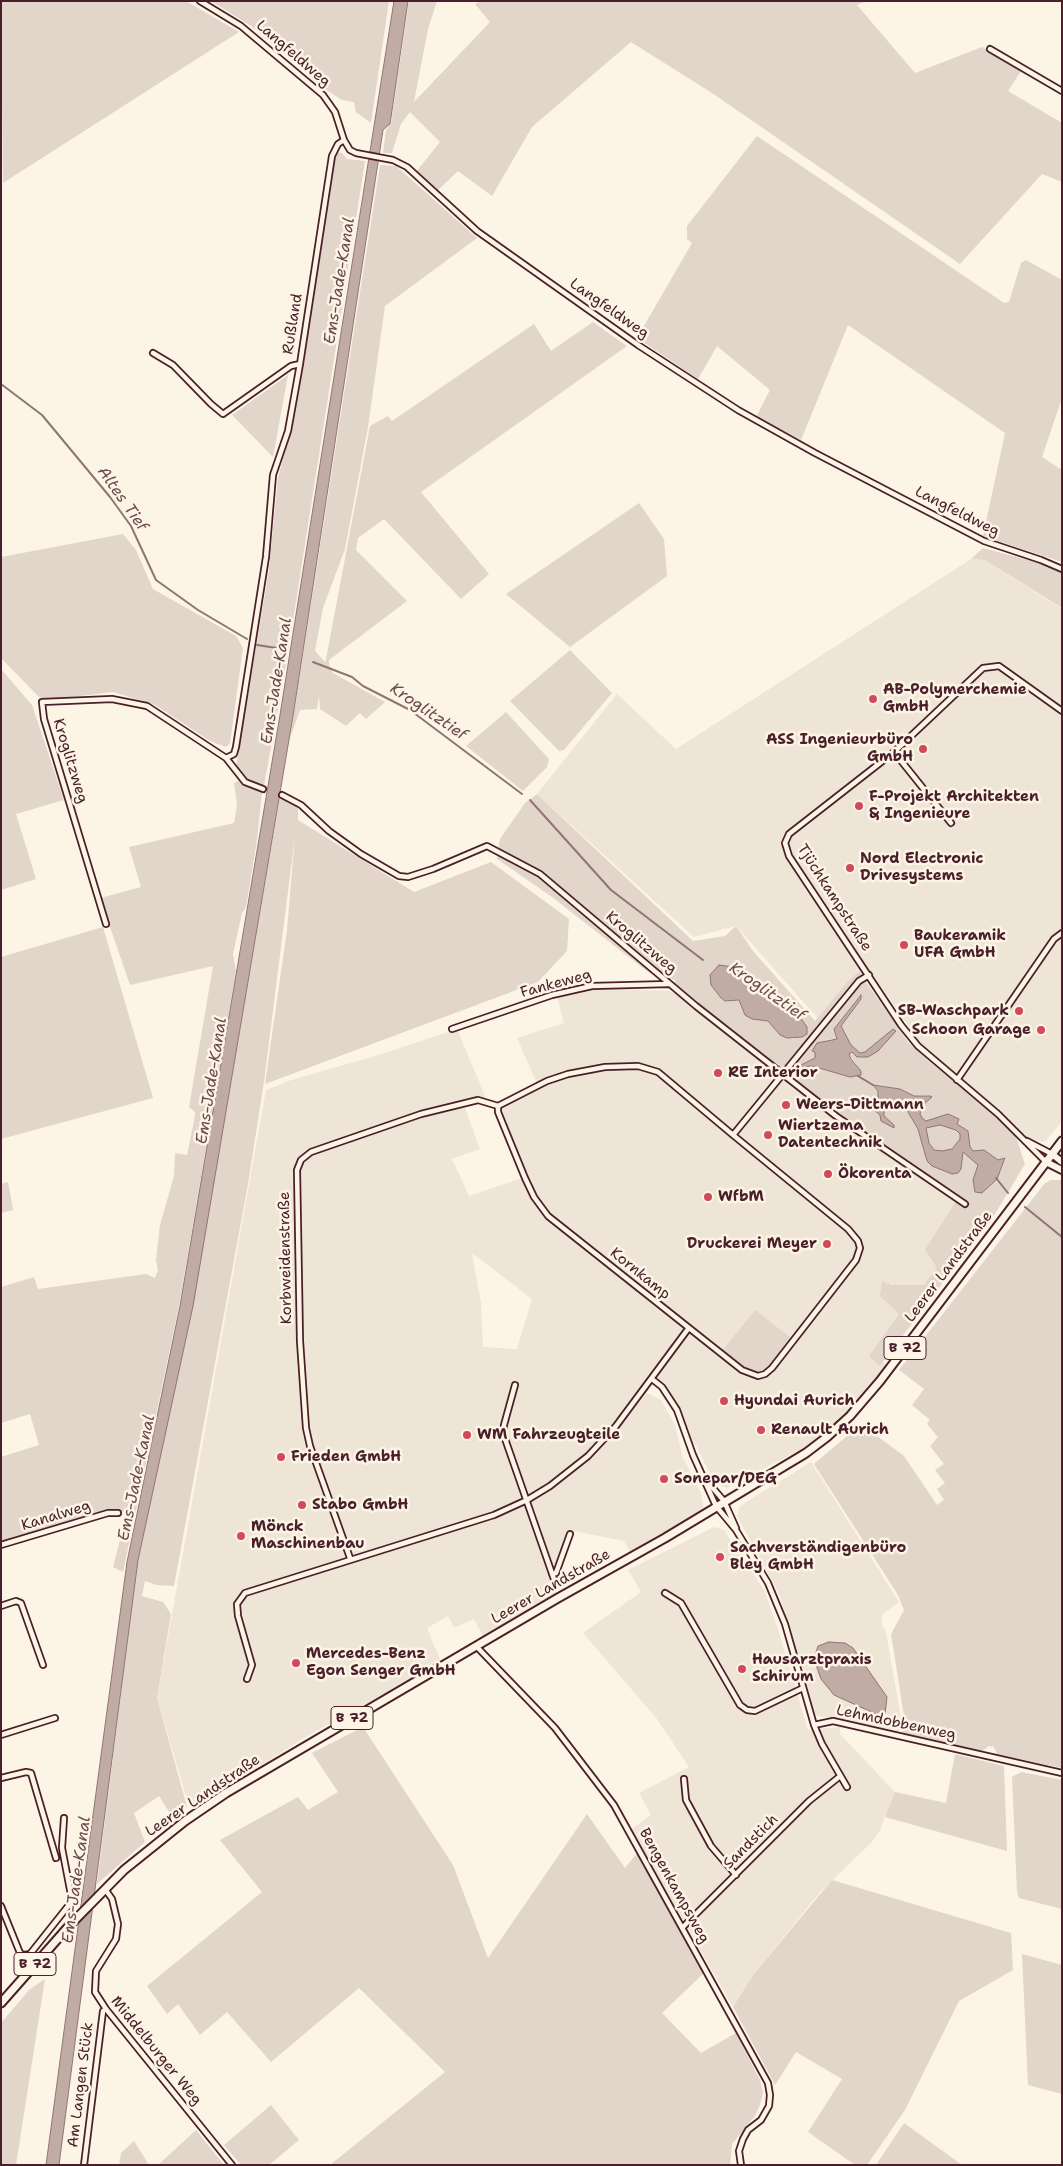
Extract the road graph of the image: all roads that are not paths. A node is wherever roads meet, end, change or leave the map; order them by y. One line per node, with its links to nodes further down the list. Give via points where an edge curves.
1 (200, 1): 4 (street, Langfeldweg, via 241,26 323,95 335,112)
2 (990, 48): 3 (street)
3 (1062, 92)
4 (344, 140): 6 (street, Rußland, via 332,156); 7 (street, Langfeldweg, via 356,154 396,162 413,172 477,230 638,346 738,410 984,541)
5 (153, 353): 6 (street, Rußland, via 173,365 223,414 291,366)
6 (300, 364): 10 (street, via 288,431 274,476 265,566 235,752)
7 (1062, 569)
8 (1062, 711): 9 (street, Tjüchkampstraße, via 999,666 988,666)
9 (894, 752): 13 (street); 16 (street, Tjüchkampstraße, via 789,834 785,843 789,856)
10 (226, 758): 11 (street, Kroglitzweg, via 245,782); 14 (street, Kroglitzweg, via 147,706 112,699 42,702 44,719)
11 (263, 790)
12 (282, 795): 17 (street, Kroglitzweg, via 301,805 361,854 400,876 408,877 433,869 487,846 540,874)
13 (951, 823)
14 (106, 924)
15 (1062, 933): 20 (street, via 1054,939)
16 (869, 975): 19 (street, via 859,982); 20 (street, Tjüchkampstraße, via 918,1046)
17 (669, 984): 18 (street, Fankeweg, via 592,986 552,995); 19 (street, Kroglitzweg)
18 (452, 1029)
19 (783, 1074): 22 (street); 29 (street, Kroglitzweg, via 836,1116)
20 (957, 1080): 23 (street, Tjüchkampstraße)
21 (498, 1106): 22 (street, Kornkamp, via 568,1074 605,1067 638,1066 658,1072); 30 (street, Kornkamp, via 518,1161 540,1207); 41 (street, Korbweidenstraße, via 478,1100 421,1114 311,1152 301,1160 296,1170 300,1341 306,1428)
22 (733, 1135): 30 (street, Kornkamp, via 848,1229 858,1241 860,1253 772,1368 763,1375 747,1374)
23 (1026, 1140): 25 (street, Tjüchkampstraße); 26 (street, Tjüchkampstraße)
24 (1062, 1140): 25 (main road, Leerer Landstraße / B 72)
25 (1052, 1154): 26 (main road, Leerer Landstraße / B 72); 27 (main road)
26 (1046, 1162): 28 (main road); 35 (main road, Leerer Landstraße / B 72, via 850,1416 806,1454)
27 (1062, 1162)
28 (1062, 1170)
29 (965, 1204)
30 (688, 1328): 31 (street)
31 (652, 1379): 33 (street, via 677,1410 692,1455); 34 (street, via 588,1456)
32 (515, 1385): 34 (street, via 504,1433)
33 (705, 1480): 35 (street); 36 (street)
34 (526, 1500): 41 (street, via 494,1515); 42 (street)
35 (724, 1502): 36 (main road, Leerer Landstraße / B 72); 38 (street, Lehmdobbenweg)
36 (716, 1506): 38 (street, Lehmdobbenweg); 46 (main road, Leerer Landstraße / B 72)
37 (118, 1513): 40 (street, Kanalweg, via 108,1513)
38 (736, 1530): 49 (street, Lehmdobbenweg, via 779,1605)
39 (570, 1534): 42 (street, via 556,1573)
40 (1, 1546)
41 (350, 1558): 48 (street, via 256,1588 240,1598 238,1616 252,1665)
42 (552, 1574): 43 (street)
43 (556, 1585)
44 (665, 1593): 49 (street, via 681,1604 740,1705 747,1710 764,1708)
45 (1, 1606): 47 (street, via 22,1602)
46 (476, 1646): 61 (main road, Leerer Landstraße / B 72, via 230,1790 152,1847); 63 (street, Bengenkampsweg, via 536,1706 598,1784)
47 (43, 1665)
48 (247, 1679)
49 (803, 1688): 51 (street, Lehmdobbenweg)
50 (55, 1718): 52 (street)
51 (814, 1725): 53 (street, Lehmdobbenweg, via 833,1721); 54 (street)
52 (1, 1735)
53 (1062, 1773)
54 (839, 1777): 57 (street); 60 (street, Sandstich, via 809,1801)
55 (1, 1778): 59 (street, via 31,1773)
56 (684, 1779): 60 (street, via 686,1800 711,1846)
57 (847, 1787)
58 (64, 1818): 62 (street, via 62,1848 71,1895 69,1905 30,1954 20,1953)
59 (56, 1858)
60 (736, 1875): 63 (street, Sandstich)
61 (104, 1890): 64 (main road, Leerer Landstraße / B 72); 65 (street, Middelburger Weg, via 112,1899 118,1924 116,1940 98,1966 94,1978 95,1992)
62 (1, 1906)
63 (683, 1927): 68 (street, Bengenkampsweg, via 768,2083 769,2106 743,2139 739,2151)
64 (1, 2003)
65 (106, 2008): 66 (street, Am Langen Stück, via 103,2011); 67 (street, Middelburger Weg)
66 (84, 2165)
67 (232, 2165)
68 (740, 2165)

